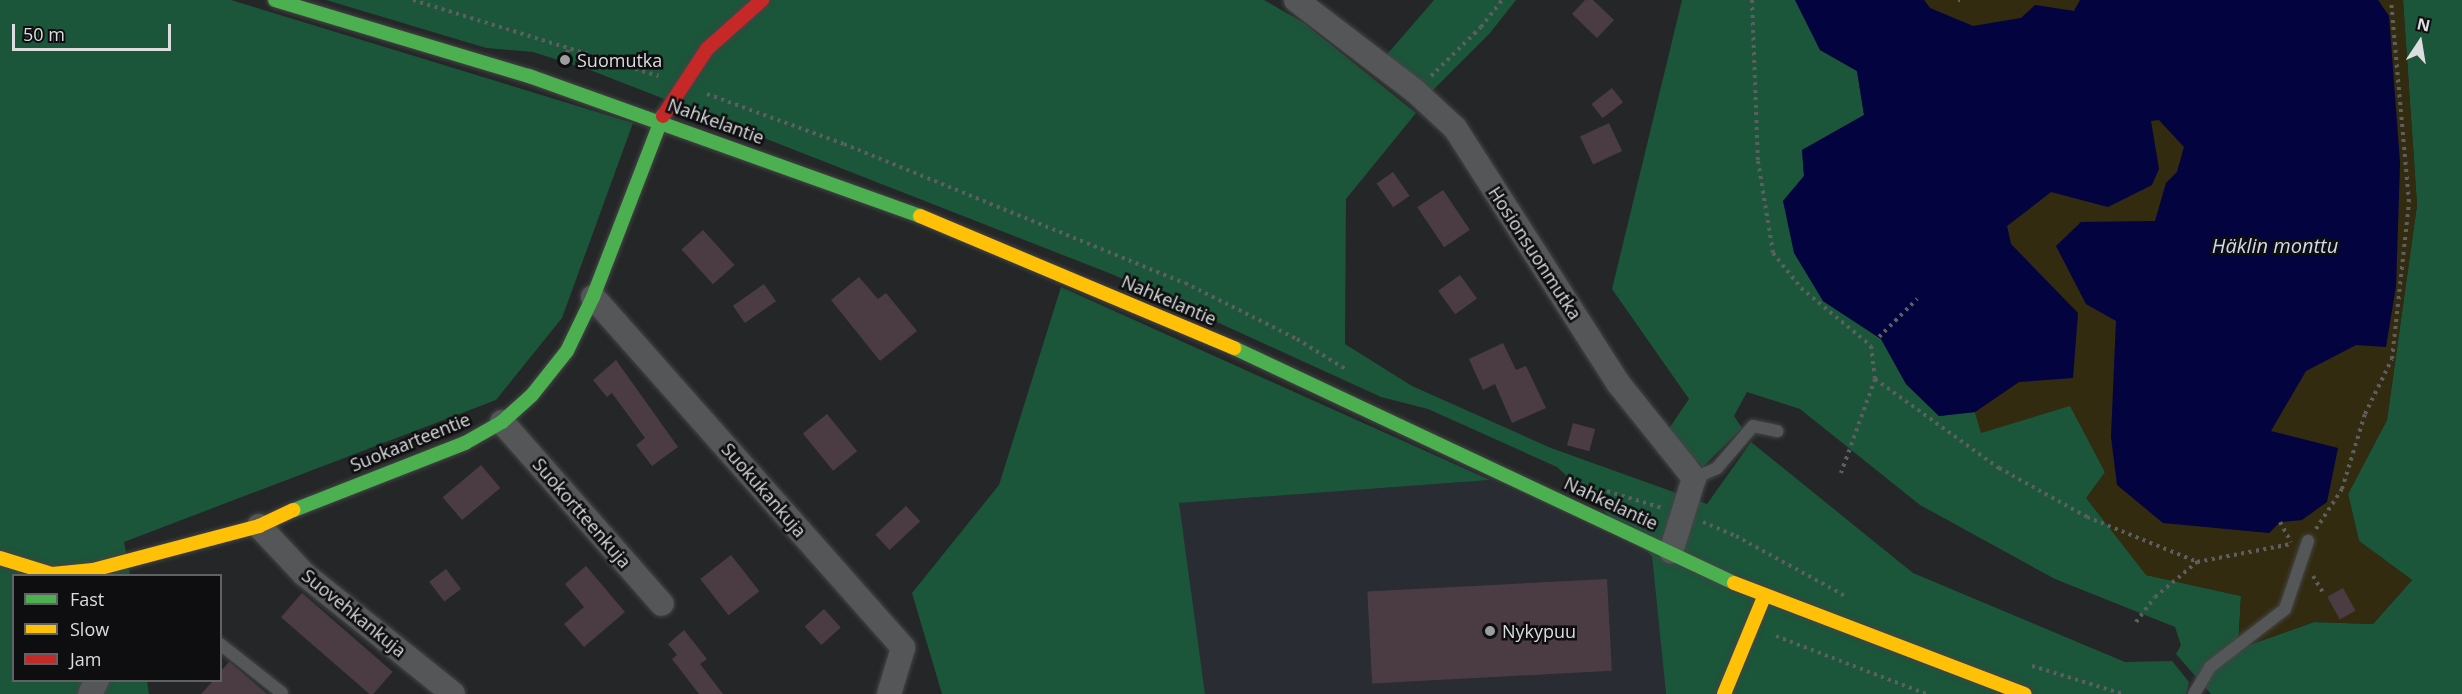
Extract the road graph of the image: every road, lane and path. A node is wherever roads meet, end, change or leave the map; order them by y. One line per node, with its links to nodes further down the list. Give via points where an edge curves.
1 (275, 0): 10 (main road, Nahkelantie, via 530,76)
2 (762, 0): 10 (main road, via 708,49)
3 (1296, 0): 9 (street, Hosionsuonmutka)
4 (1502, 0): 9 (path, via 1482,27)
5 (1752, 0): 14 (path, via 1758,161 1773,253 1801,288 1871,346)
6 (2391, 0): 20 (path, via 2409,202 2392,359 2365,414 2342,489)
7 (569, 47): 8 (path)
8 (565, 60)
9 (1415, 91): 18 (street, Hosionsuonmutka, via 1455,128 1618,383)
10 (661, 120): 11 (main road, Suokaarteentie); 21 (main road, Nahkelantie, via 930,219 1171,319)
11 (593, 297): 15 (main road, Suokaarteentie, via 567,351 532,395); 32 (street, Suokukankuja, via 903,648)
12 (1917, 299): 13 (path)
13 (1879, 338)
14 (1875, 379): 17 (path); 23 (path, via 1999,468 2086,517)
15 (502, 422): 19 (main road, Suokaarteentie, via 465,443 331,493); 26 (street, Suokortteenkuja)
16 (1778, 431): 18 (lane, via 1753,426 1717,468)
17 (1841, 473)
18 (1694, 478): 21 (street)
19 (259, 526): 24 (main road, Suokaarteentie); 31 (street, Suovehkankuja, via 304,574)
20 (2308, 541): 23 (path); 36 (lane, via 2285,609 2210,667 2197,683)
21 (1671, 552): 25 (main road, Nahkelantie)
22 (0, 558): 24 (main road, Suokaarteentie, via 52,574)
23 (2197, 562): 27 (path, via 2155,597)
24 (125, 569)
25 (1764, 597): 28 (main road); 35 (main road, Nahkelantie)
26 (662, 604)
27 (2136, 622)
28 (1752, 627): 33 (main road); 34 (path)
29 (222, 646): 30 (lane)
30 (282, 693)
31 (453, 694)
32 (889, 694)
33 (1724, 694)
34 (1926, 694)
35 (2024, 694)
36 (2194, 694)

